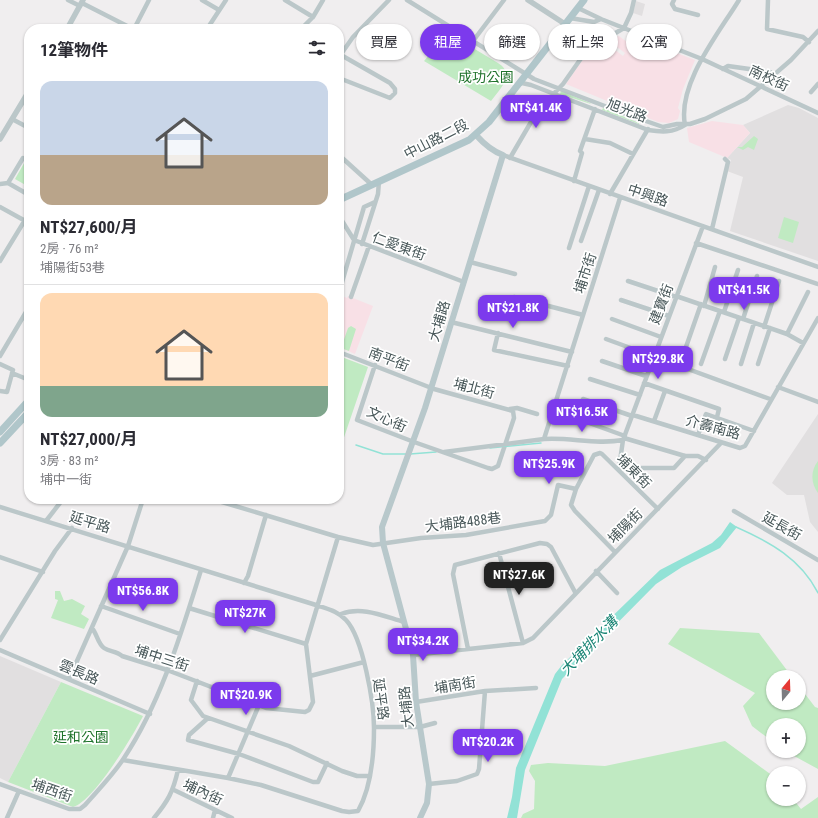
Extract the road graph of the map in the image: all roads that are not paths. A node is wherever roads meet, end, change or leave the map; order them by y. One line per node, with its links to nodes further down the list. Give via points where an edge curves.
1 (68, 0): 16 (street)
2 (149, 0): 25 (street)
3 (202, 0): 18 (street)
4 (226, 0): 18 (street)
5 (285, 0): 20 (street)
6 (323, 0): 20 (street)
7 (389, 0): 34 (street, via 353,37)
8 (407, 0): 28 (street, 旭光路)
9 (504, 0): 31 (street)
10 (528, 0): 22 (street)
11 (584, 0): 17 (main road, 中山路二段)
12 (634, 0): 29 (street)
13 (739, 0): 36 (street)
14 (768, 0): 32 (street, via 767,29 803,37)
15 (673, 2): 19 (street, via 675,9)
16 (81, 3): 23 (street); 24 (street)
17 (578, 8): 21 (street, 南校街); 22 (main road, 中山路二段)
18 (219, 10): 26 (street)
19 (698, 15)
20 (313, 17): 27 (street)
21 (601, 19): 22 (street, via 594,22); 29 (street, 南校街)
22 (568, 21): 38 (main road, 中山路二段)
23 (70, 24)
24 (124, 24)
25 (137, 24)
26 (210, 24)
27 (306, 24)
28 (446, 24)
29 (624, 28): 36 (street, 南校街); 44 (street, via 595,45 582,57)
30 (818, 31): 32 (street, 旭光路)
31 (476, 37)
32 (809, 42): 39 (street, 旭光路)
33 (476, 43): 38 (street, 旭光路)
34 (344, 50)
35 (344, 58): 40 (street, via 390,83 395,93 390,98)
36 (702, 59): 37 (street, 南校街); 54 (street, via 685,101)
37 (723, 68): 39 (street, via 728,66 770,72); 43 (street, 南校街)
38 (527, 73): 42 (main road, 中山路二段); 44 (street, 旭光路, via 534,79)
39 (775, 76): 43 (street, 旭光路)
40 (344, 80)
41 (818, 84): 45 (street)
42 (518, 85): 46 (street, 旭光路, via 526,83); 56 (main road, 中山路二段)
43 (762, 87): 50 (street, 南校街); 54 (street, 旭光路, via 725,111)
44 (559, 88): 46 (street); 48 (street, 旭光路)
45 (811, 92)
46 (554, 93): 49 (street, 旭光路); 62 (street, via 538,110)
47 (24, 99): 51 (street)
48 (597, 103): 49 (street); 52 (street, 旭光路)
49 (595, 110): 55 (street, 旭光路); 58 (street)
50 (818, 112)
51 (12, 119): 53 (street); 57 (street)
52 (650, 124): 54 (street, 旭光路, via 663,127); 55 (street)
53 (24, 125)
54 (685, 125): 55 (street, 旭光路, via 678,130)
55 (648, 130): 59 (street)
56 (476, 135): 60 (main road, 中興路, via 484,144); 65 (main road, 中山路二段)
57 (0, 139)
58 (584, 139): 59 (street, via 610,143); 66 (street)
59 (633, 154): 73 (street)
60 (503, 155): 62 (street, 中興路); 90 (main road, 大埔路)
61 (23, 158): 67 (street)
62 (510, 158): 66 (street, 中興路)
63 (725, 159): 82 (street, via 728,162)
64 (344, 160): 69 (street)
65 (379, 181): 69 (main road, 中山路二段); 76 (street)
66 (574, 181): 70 (street, 中興路)
67 (8, 183): 68 (street); 72 (street)
68 (0, 184)
69 (371, 184): 74 (main road, 中山路二段)
70 (588, 186): 71 (street, 中興路); 88 (street)
71 (599, 190): 73 (street, 中興路); 84 (street)
72 (24, 192)
73 (610, 194): 75 (street, 中興路)
74 (344, 198)
75 (620, 198): 81 (street, 中興路); 108 (street, 埔市街)
76 (375, 202): 83 (street, via 364,207); 86 (street)
77 (0, 207): 78 (street)
78 (24, 220)
79 (344, 224): 83 (street, 仁愛東街)
80 (24, 226): 89 (street)
81 (703, 226): 82 (street, 中興路); 85 (street, 建寶街)
82 (712, 229): 92 (street, 中興路)
83 (354, 240): 86 (street, 仁愛東街); 94 (street)
84 (581, 242)
85 (696, 243): 100 (street); 103 (street, 建寶街)
86 (362, 244): 87 (street, 仁愛東街)
87 (369, 246): 99 (street, 仁愛東街); 102 (street)
88 (569, 248)
89 (1, 259)
90 (470, 262): 95 (street); 99 (main road, 大埔路)
91 (716, 267): 106 (street)
92 (818, 267)
93 (738, 270): 107 (street)
94 (344, 273)
95 (515, 274)
96 (757, 276): 113 (street)
97 (628, 281): 103 (street)
98 (779, 281): 116 (street)
99 (464, 282): 114 (main road, 大埔路)
100 (818, 284)
101 (808, 292): 119 (street)
102 (351, 296)
103 (676, 296): 106 (street); 110 (street, 建寶街)
104 (514, 297): 108 (street)
105 (621, 300): 110 (street)
106 (703, 305): 107 (street); 135 (street)
107 (722, 312): 113 (street); 130 (street)
108 (583, 315): 123 (street, 埔市街)
109 (24, 316): 125 (street)
110 (669, 316): 120 (street, 建寶街)
111 (818, 318): 122 (street, 介壽南路)
112 (612, 319): 120 (street)
113 (741, 319): 115 (street); 127 (street)
114 (451, 322): 118 (street); 142 (main road, 大埔路)
115 (754, 323): 116 (street); 131 (street)
116 (764, 326): 117 (street)
117 (770, 328): 119 (street); 132 (street)
118 (498, 333): 123 (street); 134 (street, via 494,350)
119 (787, 334): 122 (street)
120 (661, 337): 126 (street, 建寶街)
121 (606, 339): 126 (street)
122 (803, 343): 141 (street, 介壽南路)
123 (572, 352): 134 (street, 埔市街)
124 (344, 354): 133 (street, 南平街)
125 (0, 356)
126 (653, 357): 135 (street); 137 (street, 建寶街)
127 (725, 359)
128 (602, 361): 137 (street)
129 (0, 364): 136 (street, via 13,369)
130 (701, 364)
131 (741, 364)
132 (758, 364)
133 (375, 365): 142 (street, 南平街); 163 (street, 文心街, via 357,420)
134 (568, 366): 160 (street, 埔市街)
135 (679, 367): 147 (street)
136 (12, 373): 138 (street); 143 (street, via 6,392)
137 (646, 376): 140 (street, 建寶街)
138 (24, 378)
139 (590, 379): 145 (street)
140 (644, 383): 144 (street); 145 (street, 建寶街)
141 (778, 387): 147 (street, 介壽南路); 148 (street)
142 (431, 388): 150 (street, 埔北街); 163 (main road, 大埔路)
143 (0, 391)
144 (665, 391): 154 (street, via 720,409); 156 (street)
145 (640, 395): 152 (street, 建寶街)
146 (583, 398): 152 (street, 介壽南路)
147 (770, 400): 157 (street, 介壽南路)
148 (818, 402)
149 (24, 406): 158 (main road)
150 (510, 409): 151 (street, 埔北街, via 517,408); 165 (street, 埔北街, via 515,414)
151 (537, 414)
152 (633, 415): 156 (street, 介壽南路); 161 (street, 建寶街)
153 (24, 417): 162 (main road)
154 (717, 417): 157 (street); 159 (street, via 706,414)
155 (581, 420): 161 (street)
156 (654, 421): 159 (street, 介壽南路)
157 (754, 431): 164 (street, 介壽南路, via 745,446 740,448)
158 (0, 432)
159 (698, 435): 164 (street, 介壽南路)
160 (544, 438): 161 (street, via 590,442); 165 (street)
161 (624, 438): 167 (street); 167 (street, 建寶街, via 620,469 674,468)
162 (1, 441)
163 (414, 442): 166 (street); 180 (main road, 大埔路, via 382,527)
164 (721, 443): 168 (street, 埔陽街)
165 (506, 444): 166 (street); 166 (street, 埔北街, via 500,463 492,469)
166 (442, 452)
167 (685, 456): 168 (street, via 698,456)
168 (706, 460): 174 (street, 埔陽街)
169 (576, 489): 174 (street, 埔東街, via 592,458 600,453); 180 (street, 大埔路488巷, via 558,485 551,515 545,521 466,535); 182 (street, 埔東街, via 572,508)
170 (59, 504): 177 (street)
171 (141, 504): 181 (street)
172 (229, 504): 176 (street, 大埔路488巷)
173 (0, 507): 177 (street, 延平路)
174 (658, 509): 182 (street, 埔陽街)
175 (734, 511): 185 (street, 延長街)
176 (266, 515): 179 (street, 大埔路488巷); 189 (street)
177 (46, 521): 178 (street, 延平路)
178 (72, 528): 181 (street, 延平路); 188 (street)
179 (338, 537): 180 (street, 大埔路488巷, via 373,545); 192 (street)
180 (383, 543): 196 (main road, 大埔路)
181 (128, 546): 186 (street, 延平路); 193 (street)
182 (614, 552): 187 (street, 埔陽街)
183 (499, 553): 190 (street, via 540,543 547,544); 200 (street); 202 (street, via 455,565 453,570)
184 (0, 557): 188 (street)
185 (818, 560)
186 (201, 570): 189 (street, 延平路); 194 (street, 埔西街)
187 (596, 571): 190 (street, 埔陽街); 191 (street)
188 (42, 572): 199 (street)
189 (244, 583): 192 (street, 延平路)
190 (575, 592): 200 (street, 埔陽街, via 533,638)
191 (617, 593)
192 (316, 605): 195 (street, 延平路); 201 (street)
193 (101, 606): 197 (street); 198 (street)
194 (189, 608): 198 (street, 埔西街); 201 (street)
195 (341, 614): 196 (street, via 365,610); 205 (street, 延平路, via 351,626)
196 (404, 622): 204 (main road, 大埔路)
197 (92, 628): 206 (street, 埔中三街, via 98,635 100,644 105,648); 208 (street)
198 (180, 634): 206 (street, 埔西街)
199 (0, 640)
200 (523, 643): 202 (street, 埔陽街)
201 (306, 644): 207 (street, 埔中三街)
202 (468, 649): 204 (street, 埔陽街)
203 (0, 650): 208 (street, 雲長路)
204 (413, 655): 212 (main road, 大埔路)
205 (364, 662): 207 (street); 217 (street, 延平路)
206 (167, 670): 209 (street, 埔中三街); 214 (street, 埔西街)
207 (310, 676): 213 (street, 埔中三街, via 313,702 309,710 304,712)
208 (69, 679): 214 (street, 雲長路)
209 (196, 681): 213 (street, 埔中三街); 215 (street, via 192,704)
210 (536, 688): 211 (street)
211 (485, 691): 212 (street, 埔南街); 227 (street, 埔南街, via 477,774)
212 (416, 702): 218 (main road, 大埔路)
213 (259, 705): 219 (street)
214 (150, 714): 221 (street, 埔西街)
215 (208, 718): 219 (street); 220 (street, via 189,735 188,740)
216 (435, 723): 218 (street)
217 (374, 727): 218 (street); 224 (street, 延平路)
218 (420, 727): 227 (main road, 大埔路)
219 (248, 732): 220 (street); 222 (street)
220 (239, 754): 222 (street, via 313,782 318,782); 225 (street)
221 (123, 760): 223 (street, 延平路); 229 (street, 埔西街, via 80,809 69,809)
222 (327, 763): 224 (street, via 342,772)
223 (178, 770): 225 (street, 延平路); 228 (street)
224 (369, 776): 225 (street, 延平路, via 358,811 349,812 262,785)
225 (228, 778)
226 (0, 784): 229 (street, 埔西街)
227 (429, 784): 235 (main road, 大埔路, via 427,803)
228 (174, 790): 230 (street, 埔內街); 232 (street, 埔內街)
229 (19, 791): 231 (street)
230 (216, 810): 233 (street); 234 (street, 埔內街)
231 (7, 818)
232 (154, 818)
233 (213, 818)
234 (232, 818)
235 (420, 818)

